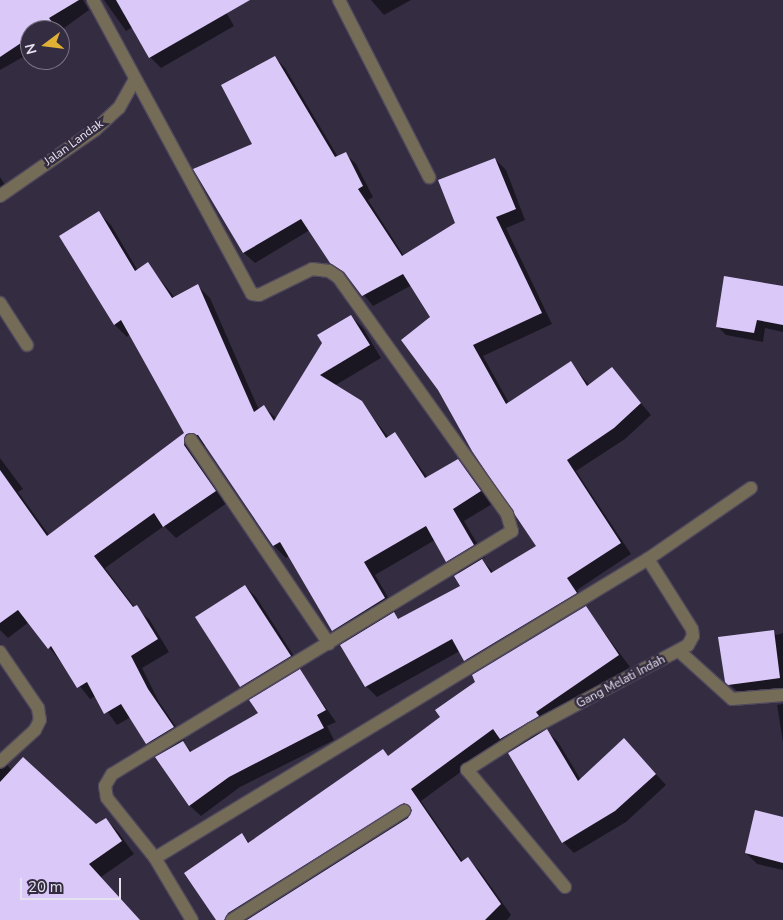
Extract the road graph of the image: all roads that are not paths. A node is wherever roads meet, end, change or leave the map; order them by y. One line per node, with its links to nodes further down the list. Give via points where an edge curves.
1 (93, 0): 3 (street)
2 (339, 0): 4 (street)
3 (135, 79): 5 (street, Jalan Landak, via 119,108 94,130); 11 (street, via 252,294 258,295 312,269 329,271 338,278 507,514 512,531)
4 (429, 177)
5 (0, 196)
6 (0, 303): 7 (street)
7 (26, 345)
8 (191, 440): 11 (street)
9 (751, 488): 10 (street)
10 (648, 559): 13 (street, Gang Melati Indah, via 692,629 693,636); 17 (street)
11 (329, 644): 17 (street, via 112,774 105,786 107,798)
12 (0, 652): 15 (street, via 38,708 40,720 35,730)
13 (680, 652): 14 (street, via 732,699); 18 (street, Gang Melati Indah, via 531,729 467,770)
14 (783, 695)
15 (0, 762)
16 (404, 811): 20 (street)
17 (155, 858): 19 (street)
18 (565, 887)
19 (192, 920)
20 (232, 920)

